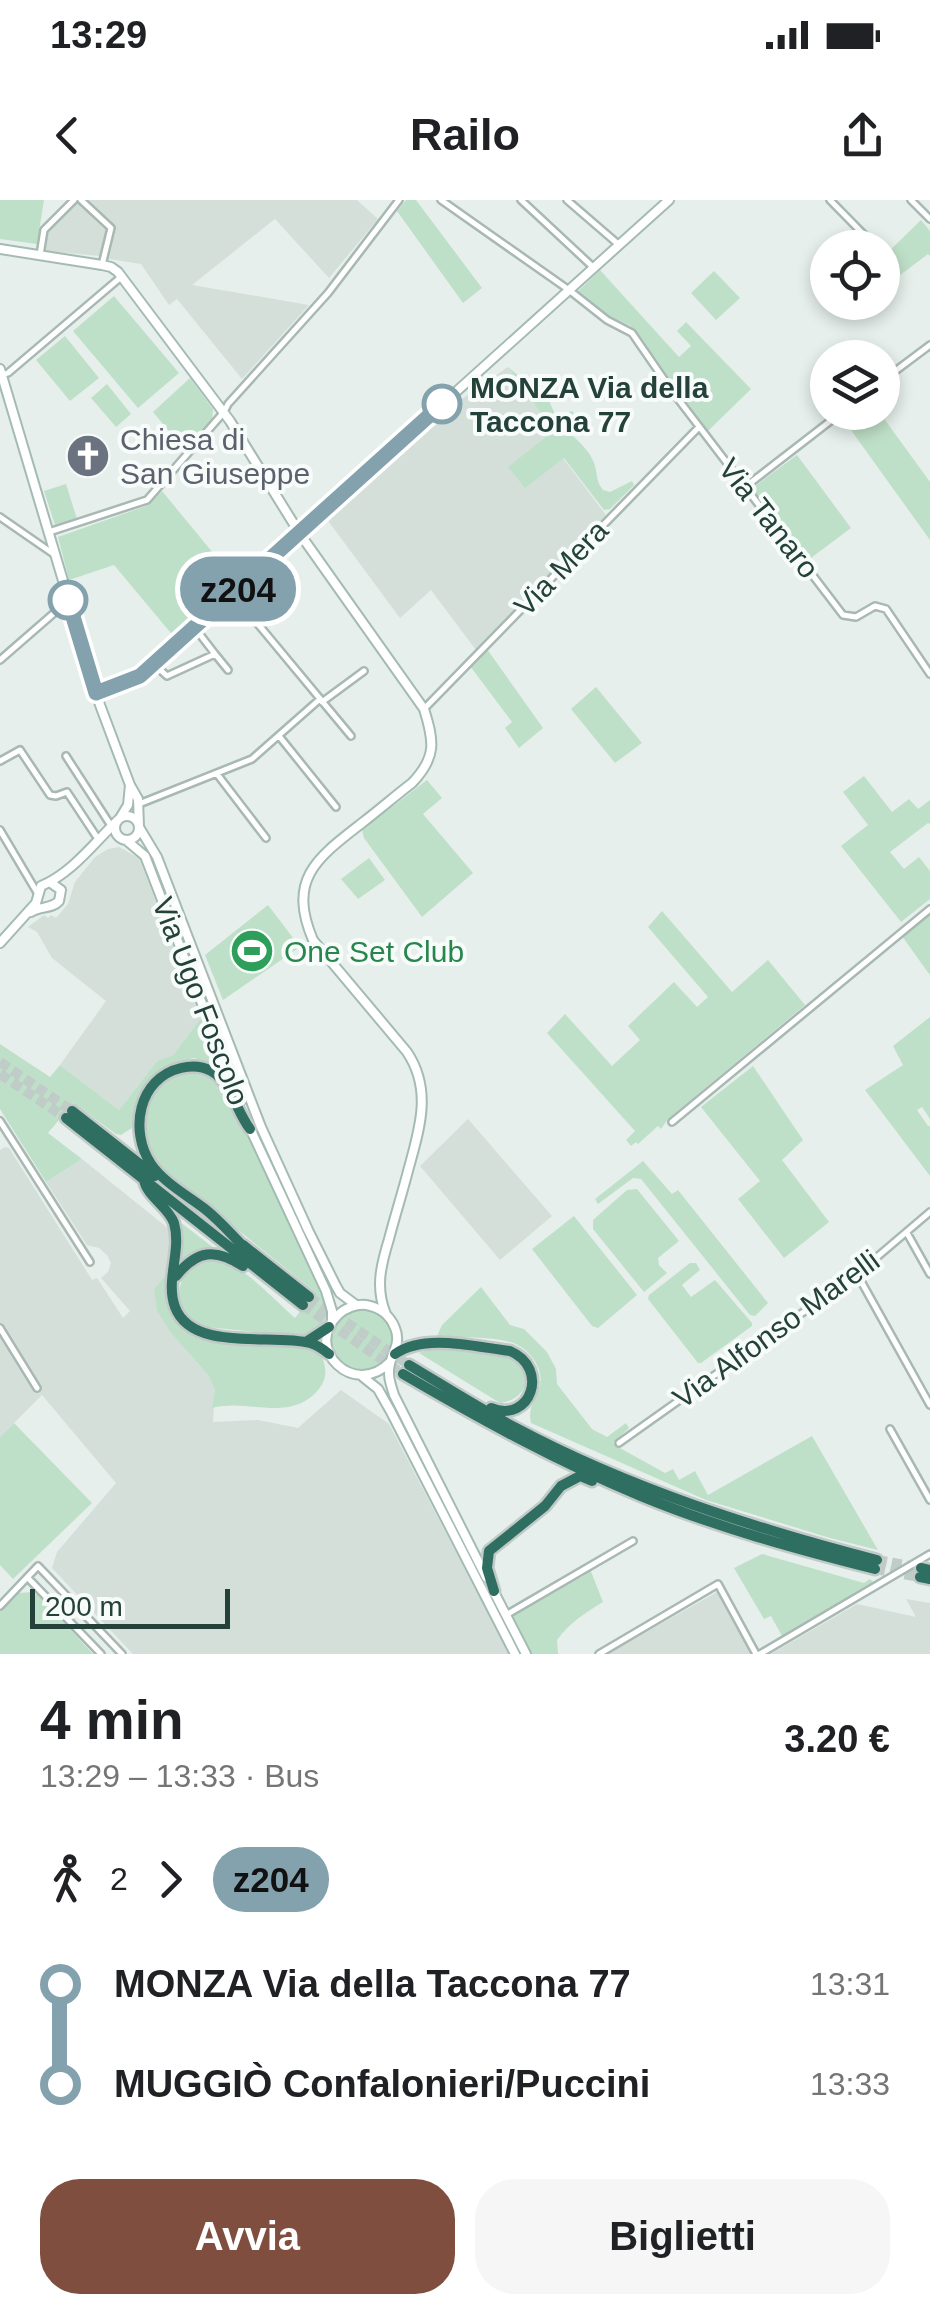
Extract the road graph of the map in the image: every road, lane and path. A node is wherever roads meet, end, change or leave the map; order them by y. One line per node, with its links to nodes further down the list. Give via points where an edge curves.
1 (74, 200): 14 (street, via 44,230)
2 (81, 200): 15 (street, via 111,228)
3 (399, 200): 22 (street)
4 (442, 200): 18 (street, Via Tanaro)
5 (521, 200): 16 (street)
6 (568, 200): 12 (street)
7 (669, 200): 12 (main road)
8 (830, 200): 11 (street)
9 (911, 200): 10 (street)
10 (930, 220)
11 (859, 230)
12 (618, 246): 16 (main road)
13 (0, 250): 14 (main road)
14 (40, 256): 15 (main road)
15 (102, 265): 17 (main road)
16 (594, 268): 18 (main road)
17 (121, 277): 21 (street, via 8,373); 22 (main road)
18 (569, 290): 23 (street, Via Tanaro, via 632,333); 28 (main road)
19 (930, 345): 20 (street)
20 (900, 368)
21 (1, 372): 27 (main road)
22 (224, 412): 27 (street, via 147,500); 28 (main road)
23 (699, 426): 25 (street, Via Tanaro); 41 (street, Via Mera)
24 (819, 430): 25 (street)
25 (745, 487): 38 (street, Via Tanaro, via 843,614 886,609)
26 (0, 517): 29 (street)
27 (48, 532): 29 (main road)
28 (300, 534): 30 (main road); 41 (main road)
29 (56, 556): 31 (main road)
30 (233, 594): 32 (main road); 40 (street)
31 (68, 600): 34 (street); 39 (main road)
32 (195, 628): 33 (street); 35 (main road)
33 (215, 654): 35 (street, via 167,676); 36 (street)
34 (0, 660)
35 (154, 665): 39 (main road)
36 (228, 670)
37 (364, 671): 40 (street)
38 (930, 674)
39 (96, 693): 47 (main road)
40 (321, 700): 42 (street); 43 (street)
41 (424, 710): 75 (main road, via 432,748 423,770 312,867 302,899 312,940 407,1052 422,1090 420,1130)
42 (279, 736): 46 (street, via 252,759); 49 (street)
43 (351, 736)
44 (66, 756): 52 (street)
45 (0, 761): 53 (street, via 20,750 50,795 67,792)
46 (217, 774): 48 (street); 54 (street)
47 (130, 786): 48 (main road); 52 (main road)
48 (139, 804): 50 (main road)
49 (336, 807)
50 (139, 827): 52 (main road, via 136,836); 52 (main road, via 124,816); 76 (main road, Via Ugo Foscolo, via 154,849 276,1161 336,1286)
51 (0, 830): 56 (street)
52 (119, 830): 53 (main road); 55 (main road); 65 (main road, Via Ugo Foscolo, via 145,856)
53 (98, 838): 55 (main road)
54 (266, 838)
55 (90, 848): 57 (main road)
56 (26, 871): 58 (street); 60 (street)
57 (66, 873): 58 (main road); 59 (main road)
58 (49, 883): 59 (main road); 60 (main road, via 41,886)
59 (62, 894): 60 (main road, via 57,904)
60 (40, 899): 62 (main road)
61 (930, 908): 64 (street)
62 (0, 943)
63 (0, 1121): 70 (street)
64 (672, 1122)
65 (250, 1129): 69 (highway, via 226,1086 201,1067 163,1076 139,1116 152,1166); 78 (main road, Via Ugo Foscolo, via 326,1290)
66 (144, 1180): 69 (highway, via 69,1114); 73 (highway); 74 (highway, via 173,1222)
67 (930, 1212): 68 (street, Via Alfonso Marelli)
68 (906, 1232): 71 (street, Via Alfonso Marelli); 72 (street)
69 (244, 1246): 73 (highway, via 306,1301)
70 (90, 1262)
71 (856, 1274): 86 (street); 88 (street, Via Alfonso Marelli)
72 (930, 1274)
73 (270, 1279): 74 (highway, via 212,1254 192,1259)
74 (174, 1280): 80 (highway, via 178,1314 197,1330)
75 (378, 1287): 76 (main road); 77 (main road)
76 (358, 1305): 77 (main road); 78 (main road)
77 (386, 1314): 82 (main road, via 397,1336)
78 (330, 1324): 80 (highway); 81 (main road)
79 (0, 1328): 84 (street)
80 (306, 1342): 81 (highway)
81 (330, 1354): 83 (main road)
82 (392, 1358): 83 (main road, via 378,1372); 85 (highway, via 419,1343 510,1351 530,1370 529,1397 506,1411); 94 (main road, via 394,1395)
83 (359, 1376): 99 (main road, via 378,1389)
84 (37, 1388)
85 (454, 1392): 89 (highway, via 406,1370 515,1438); 89 (highway, via 517,1428 688,1504 876,1564 723,1526)
86 (930, 1405)
87 (890, 1429): 90 (street)
88 (619, 1442)
89 (642, 1496): 94 (highway, via 634,1499 580,1476 561,1486 489,1551)
90 (930, 1500)
91 (632, 1541): 96 (street)
92 (930, 1554): 102 (street)
93 (28, 1578): 95 (street); 97 (street); 98 (street, via 38,1566)
94 (494, 1591): 96 (main road)
95 (0, 1606)
96 (506, 1616): 100 (main road)
97 (101, 1654)
98 (122, 1654)
99 (515, 1654)
100 (526, 1654)
101 (599, 1654): 102 (street, via 718,1584)
102 (758, 1654)

